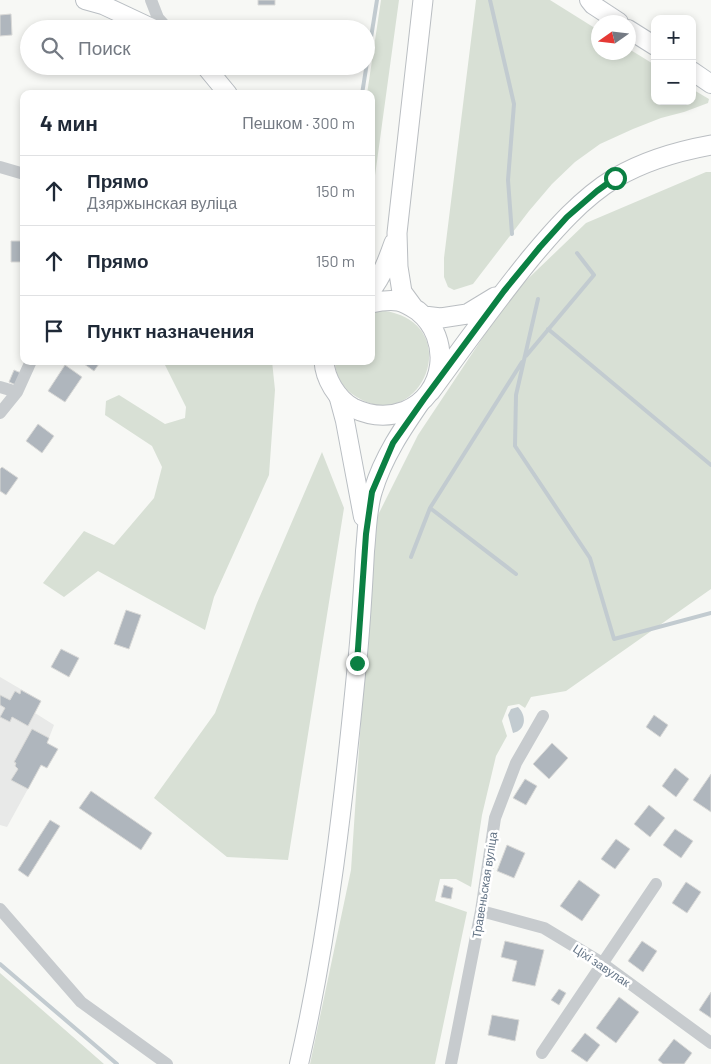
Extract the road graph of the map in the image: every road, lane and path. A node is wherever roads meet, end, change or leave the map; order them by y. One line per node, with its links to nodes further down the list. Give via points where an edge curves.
1 (85, 0): 6 (main road)
2 (151, 0): 7 (street)
3 (423, 0): 17 (main road)
4 (589, 0): 5 (main road)
5 (609, 15)
6 (135, 20)
7 (160, 20)
8 (636, 33): 9 (main road)
9 (651, 43)
10 (696, 74): 12 (main road)
11 (212, 75): 13 (main road)
12 (711, 84)
13 (225, 90)
14 (711, 145): 19 (main road, via 653,160 615,178 567,217)
15 (0, 167): 16 (street)
16 (20, 173)
17 (398, 233): 18 (main road); 21 (main road, via 402,292)
18 (375, 285)
19 (504, 291): 21 (main road, via 468,314 441,318); 27 (main road)
20 (375, 303): 21 (main road, via 399,301)
21 (418, 312): 27 (main road, via 434,329 440,345 437,377)
22 (29, 365): 25 (street)
23 (325, 365): 26 (main road, via 329,381)
24 (0, 387): 25 (street)
25 (17, 392): 28 (street)
26 (338, 395): 27 (main road, via 350,406 380,416 411,408); 29 (main road)
27 (427, 395): 29 (main road, via 393,443 372,492)
28 (0, 413)
29 (366, 534): 38 (main road, via 357,663 336,854 325,932)
30 (544, 716): 33 (street, Травеньская вуліца, via 516,763 495,818)
31 (656, 884): 34 (street)
32 (0, 909): 37 (street, via 80,1002)
33 (481, 911): 34 (street, Ціхі завулак, via 544,928); 39 (street, Травеньская вуліца)
34 (602, 963): 35 (street, Ціхі завулак); 36 (street)
35 (711, 1043)
36 (542, 1053)
37 (167, 1064)
38 (299, 1064)
39 (451, 1064)

